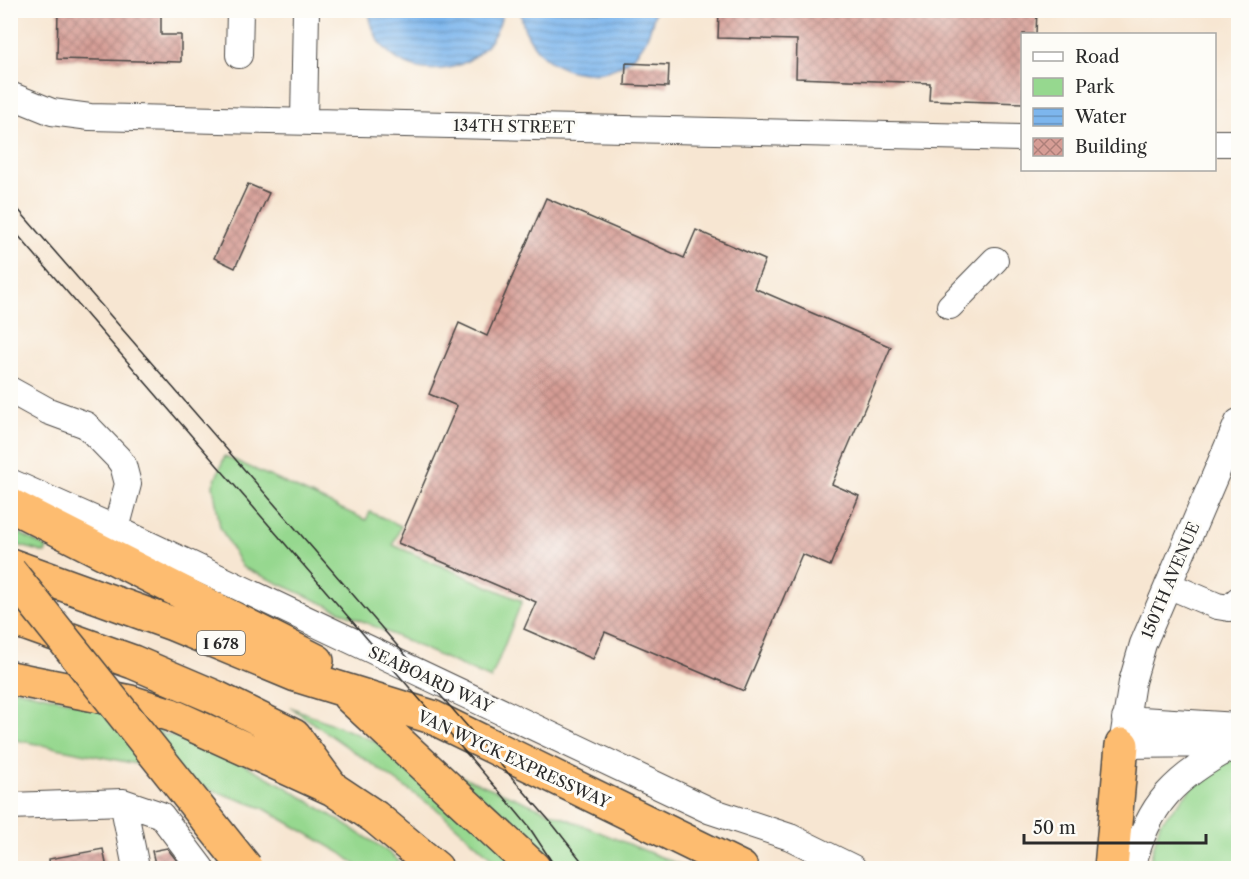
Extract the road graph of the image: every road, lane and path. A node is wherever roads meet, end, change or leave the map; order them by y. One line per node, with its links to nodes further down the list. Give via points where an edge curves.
1 (240, 10): 3 (street)
2 (306, 10): 5 (street)
3 (239, 55)
4 (10, 95): 5 (street, 134TH STREET, via 38,108 79,116)
5 (304, 121): 6 (street, 134TH STREET)
6 (1021, 138)
7 (1216, 143): 8 (street)
8 (1239, 143)
9 (995, 260): 10 (street)
10 (950, 306)
11 (10, 390): 15 (street, via 48,411 86,425 118,458 128,484)
12 (1236, 437): 18 (street, 150TH AVENUE)
13 (10, 482): 15 (street, SEABOARD WAY)
14 (10, 505): 23 (highway)
15 (116, 529): 36 (street, SEABOARD WAY, via 711,812 790,837)
16 (10, 565): 22 (highway, VAN WYCK EXPRESSWAY / I 678)
17 (10, 572): 32 (highway, bridge)
18 (1168, 585): 19 (street, via 1217,606 1229,608); 25 (street, 150TH AVENUE, via 1137,661)
19 (1239, 600)
20 (10, 618): 27 (highway, via 133,662 294,736)
21 (10, 678): 27 (highway, via 130,702 171,715)
22 (345, 692): 23 (highway, VAN WYCK EXPRESSWAY / I 678); 34 (highway)
23 (432, 717): 35 (highway, VAN WYCK EXPRESSWAY / I 678)
24 (1239, 726): 25 (street)
25 (1124, 732): 26 (street, via 1219,744); 37 (highway); 38 (highway)
26 (1239, 742): 38 (street, via 1188,772 1165,793 1144,829)
27 (333, 789): 33 (highway, via 382,823)
28 (123, 802): 29 (street); 30 (street); 31 (street, via 161,815)
29 (10, 806)
30 (136, 868)
31 (201, 868)
32 (246, 868)
33 (435, 868)
34 (534, 868)
35 (741, 868)
36 (853, 868)
37 (1111, 868)
38 (1130, 868)

